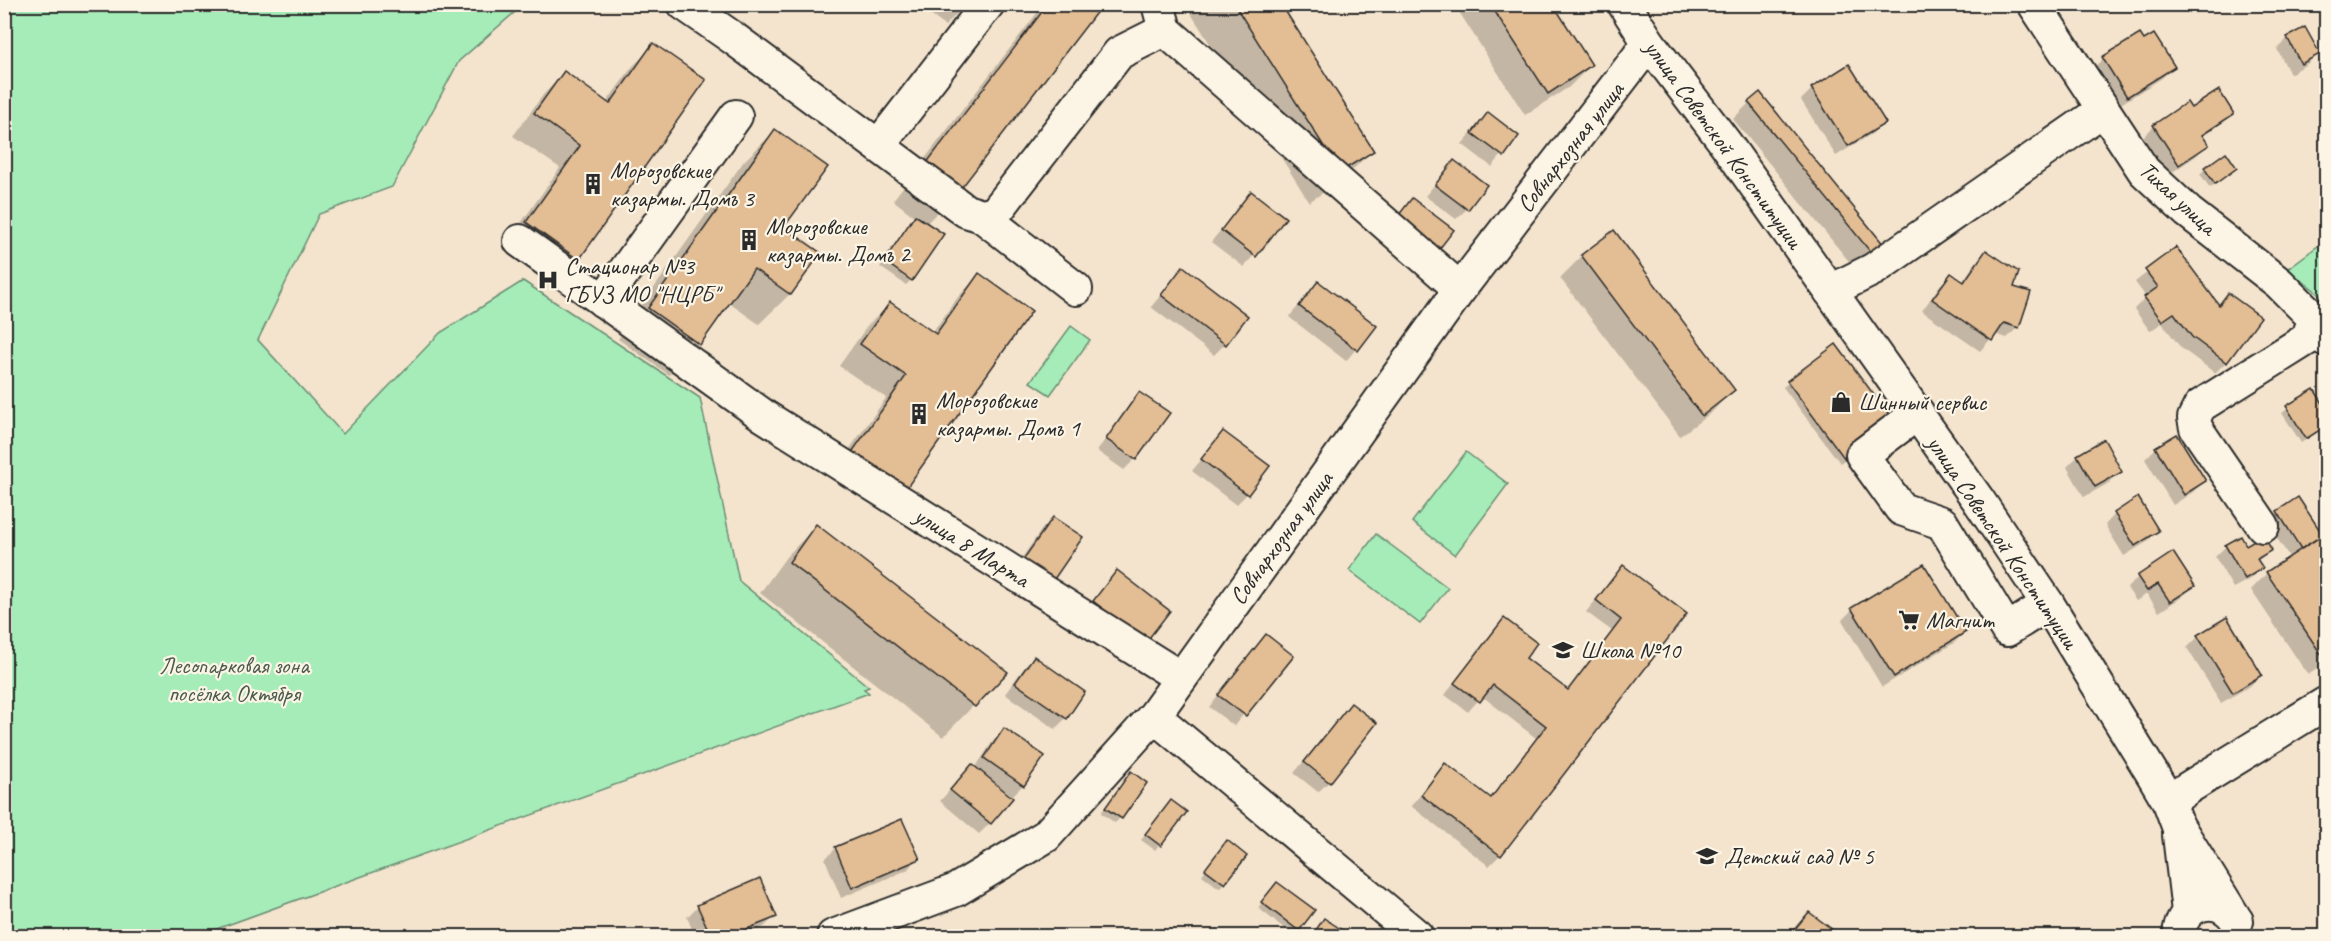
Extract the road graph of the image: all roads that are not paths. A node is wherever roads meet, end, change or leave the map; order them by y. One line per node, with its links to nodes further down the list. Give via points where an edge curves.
1 (988, 4): 9 (street)
2 (1624, 4): 6 (street, улица Советской Конституции)
3 (2034, 4): 7 (street, Тихая улица)
4 (687, 5): 9 (street)
5 (1161, 17): 10 (street, via 1119,53 995,213); 13 (street)
6 (1649, 43): 13 (street, Совнархозная улица); 14 (street, улица Советской Конституции)
7 (2103, 110): 14 (street, via 1874,269); 16 (street, Тихая улица, via 2144,171 2188,212 2279,283)
8 (736, 116): 15 (street)
9 (879, 145): 10 (street, via 966,211)
10 (982, 216): 12 (street)
11 (520, 241): 15 (street, улица 8 Марта)
12 (1076, 289)
13 (1460, 289): 22 (street, Совнархозная улица)
14 (1830, 291): 17 (street, улица Советской Конституции)
15 (603, 301): 22 (street, улица 8 Марта, via 764,416)
16 (2321, 330): 20 (street, via 2200,406 2194,417 2196,428)
17 (1918, 413): 18 (street, улица Советской Конституции); 19 (street, via 1862,455 1901,509)
18 (1979, 501): 19 (street); 21 (street, улица Советской Конституции)
19 (1942, 523): 21 (street, via 2007,630)
20 (2263, 526)
21 (2048, 604): 25 (street, улица Советской Конституции)
22 (1181, 678): 24 (street, Совнархозная улица)
23 (2326, 703): 25 (street, via 2196,783)
24 (1154, 716): 28 (street, Совнархозная улица, via 1046,836 956,890); 29 (street)
25 (2173, 814): 26 (street); 27 (street, улица Советской Конституции)
26 (2180, 926): 27 (street, via 2196,906 2206,904 2226,908)
27 (2239, 929)
28 (833, 936)
29 (1417, 936)

